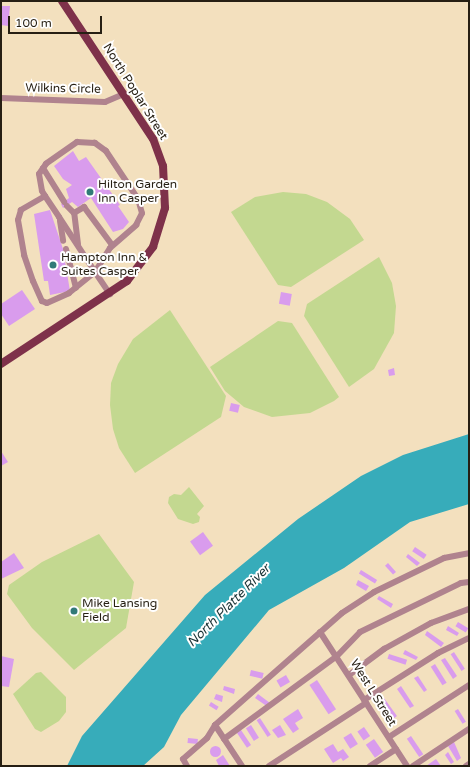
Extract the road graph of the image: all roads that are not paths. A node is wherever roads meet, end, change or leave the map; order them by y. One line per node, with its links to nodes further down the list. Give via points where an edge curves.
1 (62, 1): 2 (main road, North Poplar Street)
2 (124, 94): 3 (street, Wilkins Circle, via 105,102); 14 (main road, North Poplar Street, via 159,153 166,193 164,216 153,247 136,272)
3 (1, 98)
4 (44, 168): 5 (street, via 39,174); 6 (street, via 65,204); 10 (street, via 76,142 102,147 138,199 142,212 136,225)
5 (45, 196): 7 (street); 13 (street, via 21,210 18,220 32,281 42,300 47,303)
6 (74, 214): 9 (street); 10 (street, via 84,207)
7 (59, 217): 8 (street); 9 (street)
8 (63, 241)
9 (78, 245): 12 (street)
10 (112, 245): 12 (street)
11 (66, 249): 13 (street)
12 (95, 272): 13 (street); 14 (street)
13 (76, 288)
14 (110, 294): 15 (main road, North Poplar Street)
15 (1, 364)
16 (469, 553): 19 (street, via 444,558 374,592)
17 (469, 582): 21 (street, via 461,583 360,632)
18 (469, 609): 22 (street, via 431,623 384,649)
19 (320, 632): 21 (street, West L Street); 25 (street)
20 (469, 638): 24 (street, via 438,653)
21 (337, 656): 22 (street, West L Street); 28 (street)
22 (349, 675): 24 (street, West L Street)
23 (469, 685): 27 (street)
24 (365, 702): 27 (street, West L Street); 32 (street)
25 (215, 725): 28 (street); 30 (street, via 207,738 183,759)
26 (469, 729): 35 (street)
27 (388, 737): 29 (street, West L Street)
28 (224, 739): 31 (street)
29 (396, 749): 33 (street); 34 (street, West L Street)
30 (188, 766)
31 (242, 766)
32 (269, 766)
33 (370, 766)
34 (407, 766)
35 (413, 766)

